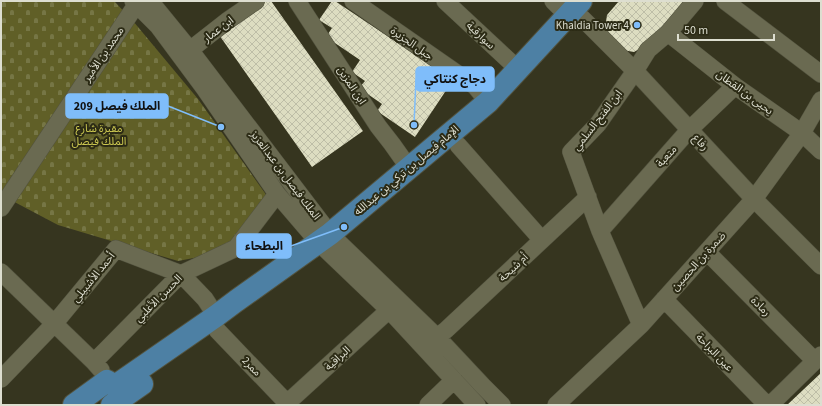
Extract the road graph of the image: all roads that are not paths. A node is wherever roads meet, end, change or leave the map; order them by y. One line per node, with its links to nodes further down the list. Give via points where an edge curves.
1 (256, 1): 11 (street, ابن عمار)
2 (297, 1): 22 (street, ابن المزين, via 378,126)
3 (353, 1): 17 (street, جبل الجزيرة, via 475,86)
4 (445, 1): 12 (street, سوارقية)
5 (596, 1): 9 (main road, الإمام فيصل بن تركي بن عبدالله)
6 (695, 1): 10 (street, ابن الفتح السلمي)
7 (725, 1): 14 (street)
8 (140, 2): 11 (street, الملك فيصل بن عبدالعزيز, via 158,26); 26 (street, محمد بن الأمير)
9 (571, 9): 12 (main road, الإمام فيصل بن تركي بن عبدالله); 13 (street, رفاع); 20 (main road, الإمام فيصل بن تركي بن عبدالله, via 492,112)
10 (668, 33): 13 (street, ابن الفتح السلمي, via 648,50); 15 (street, يحيى بن القطان)
11 (185, 53): 23 (street, الملك فيصل بن عبدالعزيز, via 204,88); 29 (street, الملك فيصل بن عبدالعزيز)
12 (518, 69): 17 (main road, الإمام فيصل بن تركي بن عبدالله)
13 (635, 71): 18 (street, رفاع); 24 (street, ابن الفتح السلمي, via 598,124 571,152)
14 (821, 74)
15 (735, 86): 18 (street, متعبة); 19 (street, يحيى بن القطان)
16 (821, 100): 19 (street, ضمرة بن الحصين)
17 (488, 102): 22 (main road, الإمام فيصل بن تركي بن عبدالله)
18 (689, 130): 25 (street, رفاع); 27 (street, متعبة)
19 (802, 132): 21 (street, يحيى بن القطان); 25 (street, ضمرة بن الحصين)
20 (458, 145): 28 (street); 29 (main road, الإمام فيصل بن تركي بن عبدالله)
21 (821, 152)
22 (409, 168): 29 (main road, الإمام فيصل بن تركي بن عبدالله)
23 (277, 194): 29 (street, الملك فيصل بن عبدالعزيز); 33 (street, الحسن الأغلبي, via 236,248)
24 (588, 197): 27 (street, ابن الفتح السلمي); 28 (street, أم شيحة)
25 (754, 199): 30 (street, ضمرة بن الحصين); 31 (street, رفاع)
26 (1, 208)
27 (600, 231): 38 (street, ابن الفتح السلمي)
28 (542, 240): 39 (street, أم شيحة)
29 (329, 242): 35 (street, الملك فيصل بن عبدالعزيز); 36 (main road, الإمام فيصل بن تركي بن عبدالله); 39 (street, الملك فيصل بن عبدالعزيز)
30 (707, 252): 34 (street, ضمرة بن الحصين); 40 (street, رمادة)
31 (821, 266)
32 (1, 272): 37 (street)
33 (181, 274): 36 (street, أحمد الأشبيلي, via 205,299); 37 (street, أحمد الأشبيلي, via 116,249); 41 (street, الحسن الأغلبي)
34 (664, 299): 38 (street, ضمرة بن الحصين); 51 (street, عين البراحة)
35 (389, 310): 43 (street, الملك فيصل بن عبدالعزيز); 45 (street, البراقية)
36 (216, 323): 44 (main road, الإمام فيصل بن تركي بن عبدالله); 45 (street, ممر2)
37 (54, 324): 41 (street); 42 (street, أحمد الأشبيلي)
38 (641, 325): 50 (street, ضمرة بن الحصين)
39 (437, 337): 49 (street, الملك فيصل بن عبدالعزيز)
40 (818, 358): 52 (street)
41 (94, 362): 44 (street)
42 (1, 379)
43 (454, 380): 47 (street); 48 (street, الملك فيصل بن عبدالعزيز)
44 (113, 395): 46 (main road, via 107,381)
45 (286, 404)
46 (74, 405)
47 (428, 405)
48 (477, 405)
49 (502, 405)
50 (556, 405)
51 (767, 405)
52 (770, 405)

